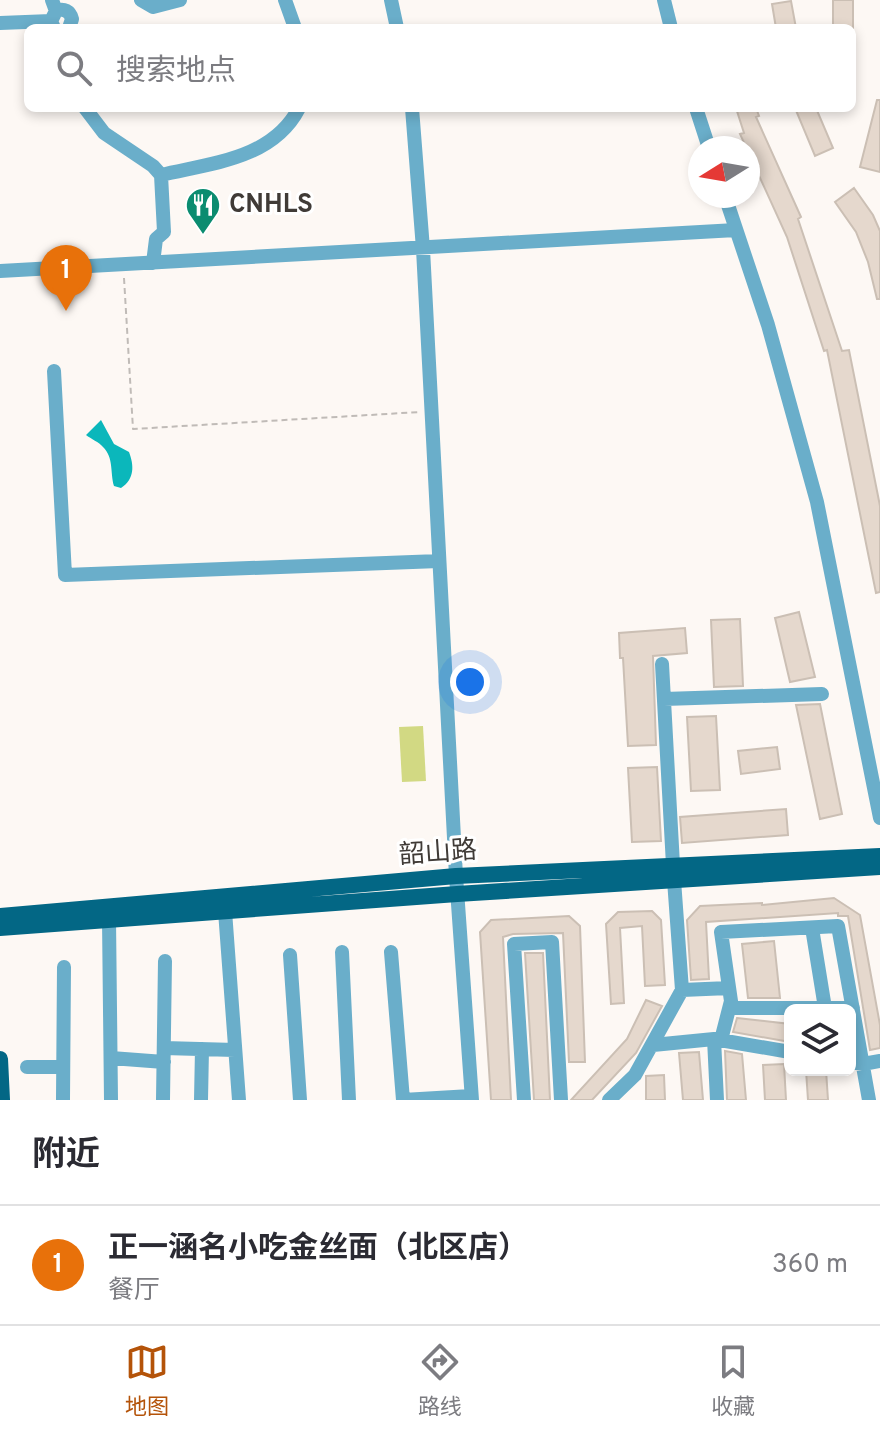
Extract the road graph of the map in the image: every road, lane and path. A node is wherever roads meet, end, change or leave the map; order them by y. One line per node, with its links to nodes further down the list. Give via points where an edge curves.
1 (141, 0): 2 (street, via 153,7)
2 (180, 0)
3 (285, 0): 9 (street)
4 (391, 0): 10 (street)
5 (664, 0): 11 (street)
6 (54, 15): 7 (street); 8 (street, via 69,13)
7 (0, 23)
8 (70, 24)
9 (294, 24)
10 (396, 24)
11 (670, 24)
12 (88, 112): 17 (street, via 104,133)
13 (296, 112): 17 (street, via 282,134 251,153)
14 (412, 112): 20 (street)
15 (697, 112): 16 (street)
16 (705, 136)
17 (161, 175): 21 (street, via 164,232 156,239)
18 (729, 208): 19 (street)
19 (736, 230): 20 (street); 30 (street, via 817,502)
20 (423, 249): 21 (street); 25 (street)
21 (153, 263): 22 (street)
22 (124, 265): 23 (street); 25 (path, via 133,429)
23 (0, 271)
24 (54, 371): 26 (street, via 65,575)
25 (431, 411): 26 (street)
26 (439, 561): 34 (street)
27 (662, 664): 29 (street)
28 (822, 694): 29 (street)
29 (664, 699): 33 (street)
30 (880, 818)
31 (880, 856): 33 (main road, 韶山路)
32 (880, 867): 33 (main road, 韶山路)
33 (674, 873): 34 (main road, 韶山路); 35 (main road, 韶山路); 46 (street)
34 (456, 876): 35 (street); 37 (main road, 韶山路)
35 (457, 894): 36 (main road, 韶山路); 63 (street)
36 (225, 911): 38 (main road, 韶山路); 54 (street)
37 (0, 916)
38 (109, 919): 39 (main road, 韶山路); 57 (street)
39 (0, 928)
40 (812, 928): 47 (street, via 721,932); 48 (street); 49 (street, via 838,926)
41 (342, 952): 71 (street)
42 (391, 952): 72 (street)
43 (290, 955): 70 (street)
44 (165, 961): 56 (street)
45 (64, 967): 62 (street)
46 (682, 990): 47 (street); 52 (street)
47 (730, 994): 50 (street, via 732,1008); 51 (street)
48 (824, 1004)
49 (852, 1004)
50 (784, 1008)
51 (717, 1040): 52 (street); 55 (street); 76 (street)
52 (653, 1045): 75 (street, via 635,1075)
53 (202, 1049): 54 (street); 56 (street); 68 (street)
54 (235, 1050): 69 (street)
55 (784, 1051)
56 (164, 1055): 57 (street); 67 (street)
57 (111, 1058): 66 (street)
58 (0, 1059): 64 (main road)
59 (880, 1061): 60 (street)
60 (856, 1063): 77 (street)
61 (27, 1067): 62 (street)
62 (63, 1067): 65 (street)
63 (472, 1098): 72 (street)
64 (2, 1100)
65 (63, 1100)
66 (111, 1100)
67 (163, 1100)
68 (201, 1100)
69 (239, 1100)
70 (300, 1100)
71 (349, 1100)
72 (403, 1100)
73 (524, 1100): 74 (street, via 514,944 552,942)
74 (561, 1100)
75 (609, 1100)
76 (717, 1100)
77 (869, 1100)

